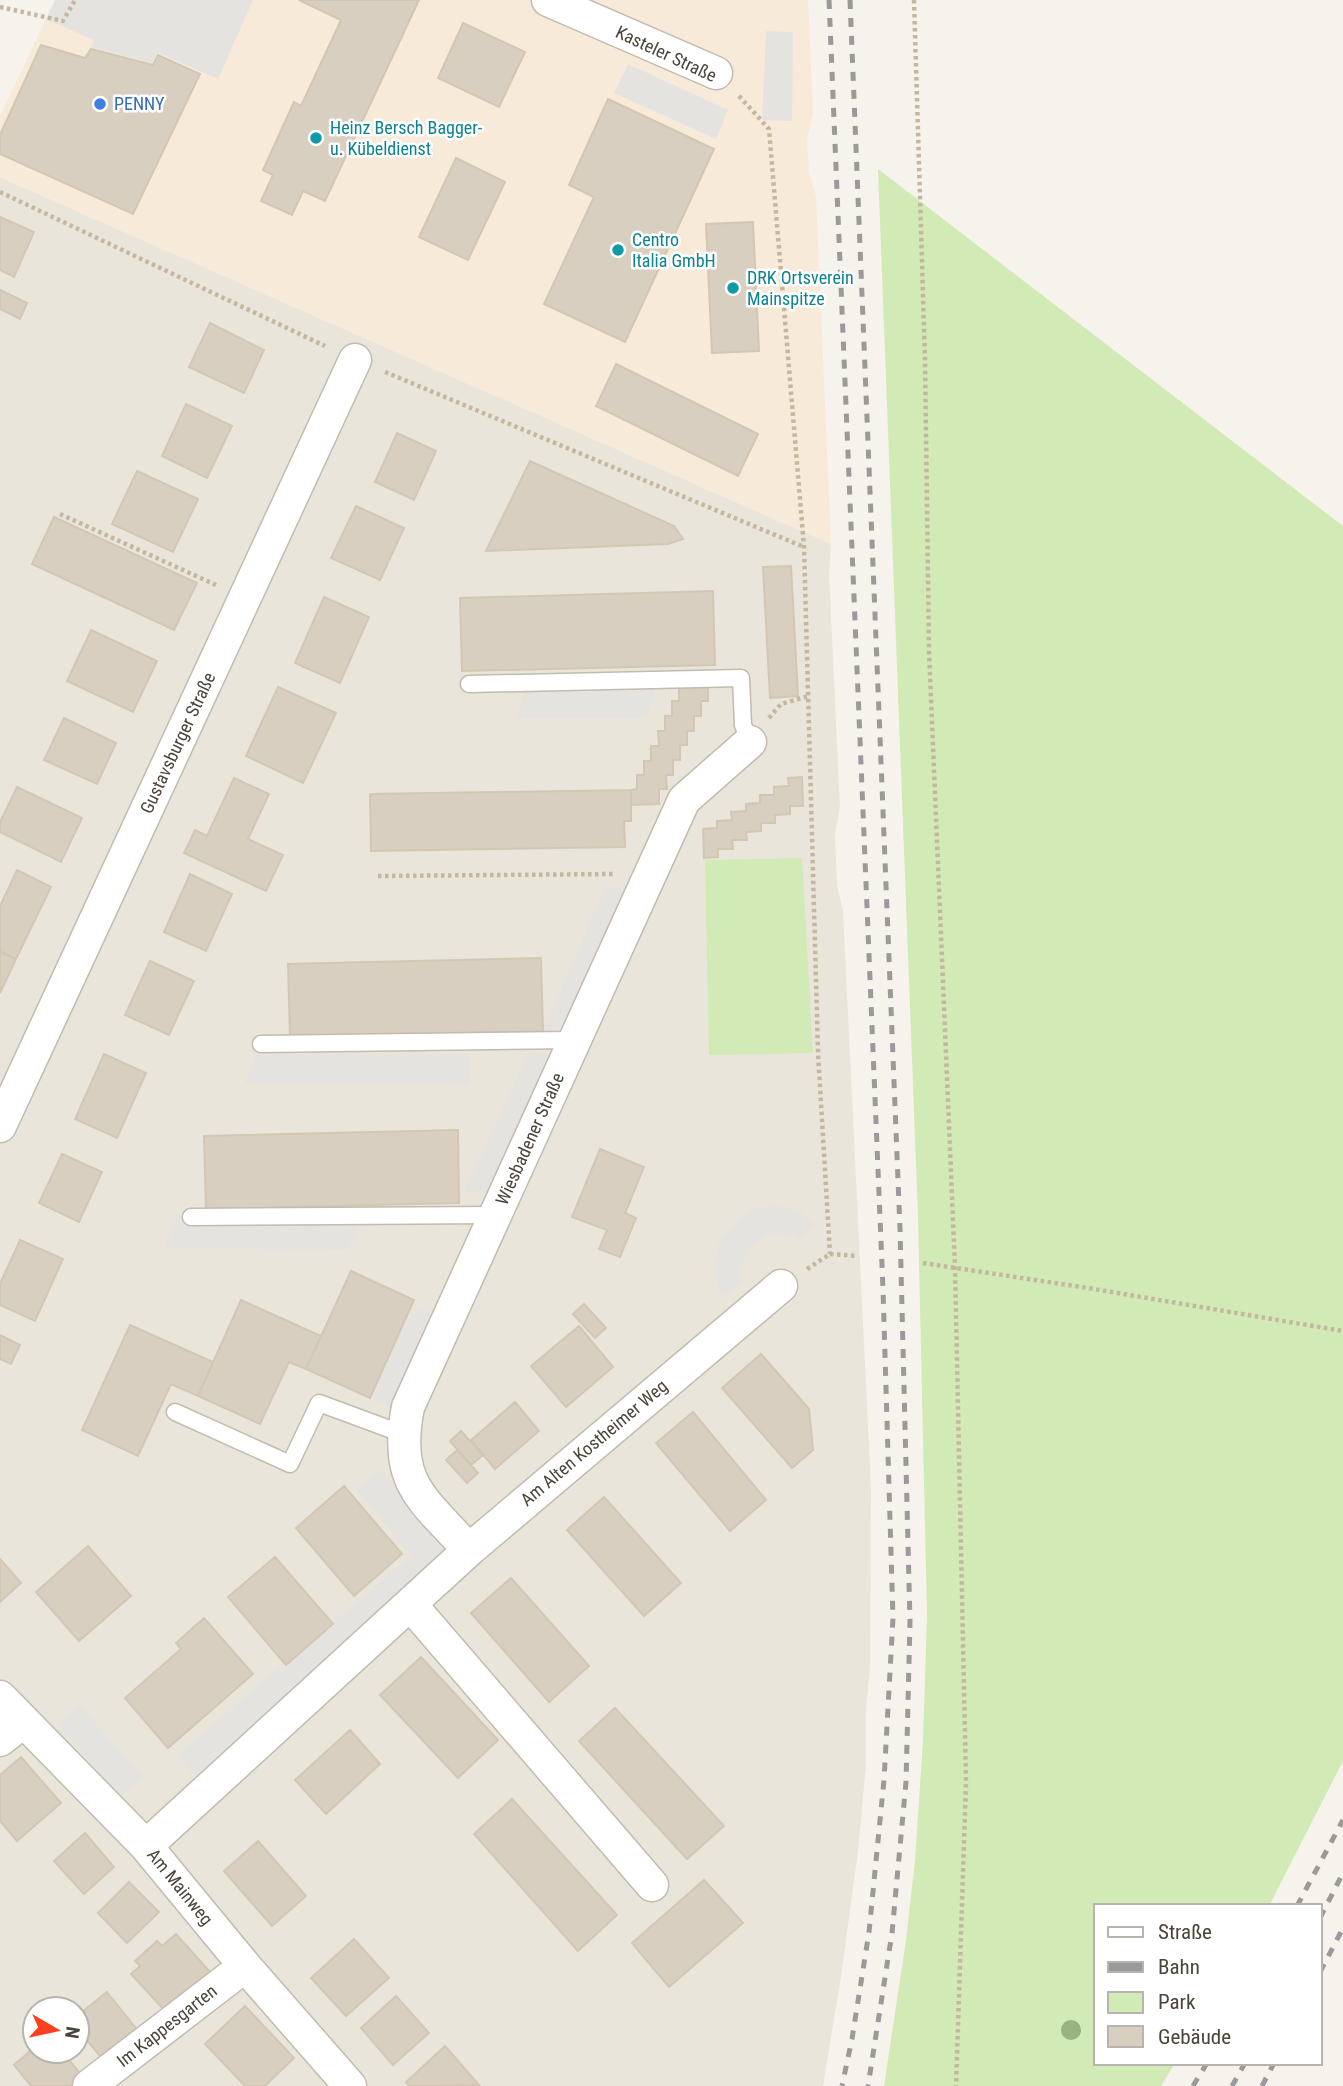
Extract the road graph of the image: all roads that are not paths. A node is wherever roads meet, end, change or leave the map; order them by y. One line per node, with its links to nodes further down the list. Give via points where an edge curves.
1 (548, 0): 2 (street, Kasteler Straße)
2 (716, 73)
3 (355, 360): 8 (street, Gustavsburger Straße)
4 (469, 684): 5 (lane, via 741,678 743,725)
5 (750, 742): 6 (street, Wiesbadener Straße, via 684,800)
6 (575, 1040): 7 (lane); 9 (street, Wiesbadener Straße)
7 (261, 1044)
8 (0, 1126)
9 (495, 1215): 10 (lane); 13 (street, Wiesbadener Straße, via 408,1406)
10 (191, 1217)
11 (782, 1286): 14 (street, Am Alten Kostheimer Weg)
12 (175, 1412): 13 (lane, via 290,1464 320,1403)
13 (403, 1434): 14 (street, Wiesbadener Straße, via 411,1481)
14 (469, 1550): 15 (street, Am Alten Kostheimer Weg)
15 (410, 1604): 18 (street, Am Alten Kostheimer Weg); 19 (street)
16 (0, 1697): 17 (street, Am Mainweg)
17 (11, 1731): 18 (street, Am Mainweg)
18 (146, 1846): 20 (street, Am Mainweg)
19 (652, 1885)
20 (245, 1966): 21 (street, Im Kappesgarten); 22 (street, Am Mainweg)
21 (89, 2086)
22 (351, 2086)

